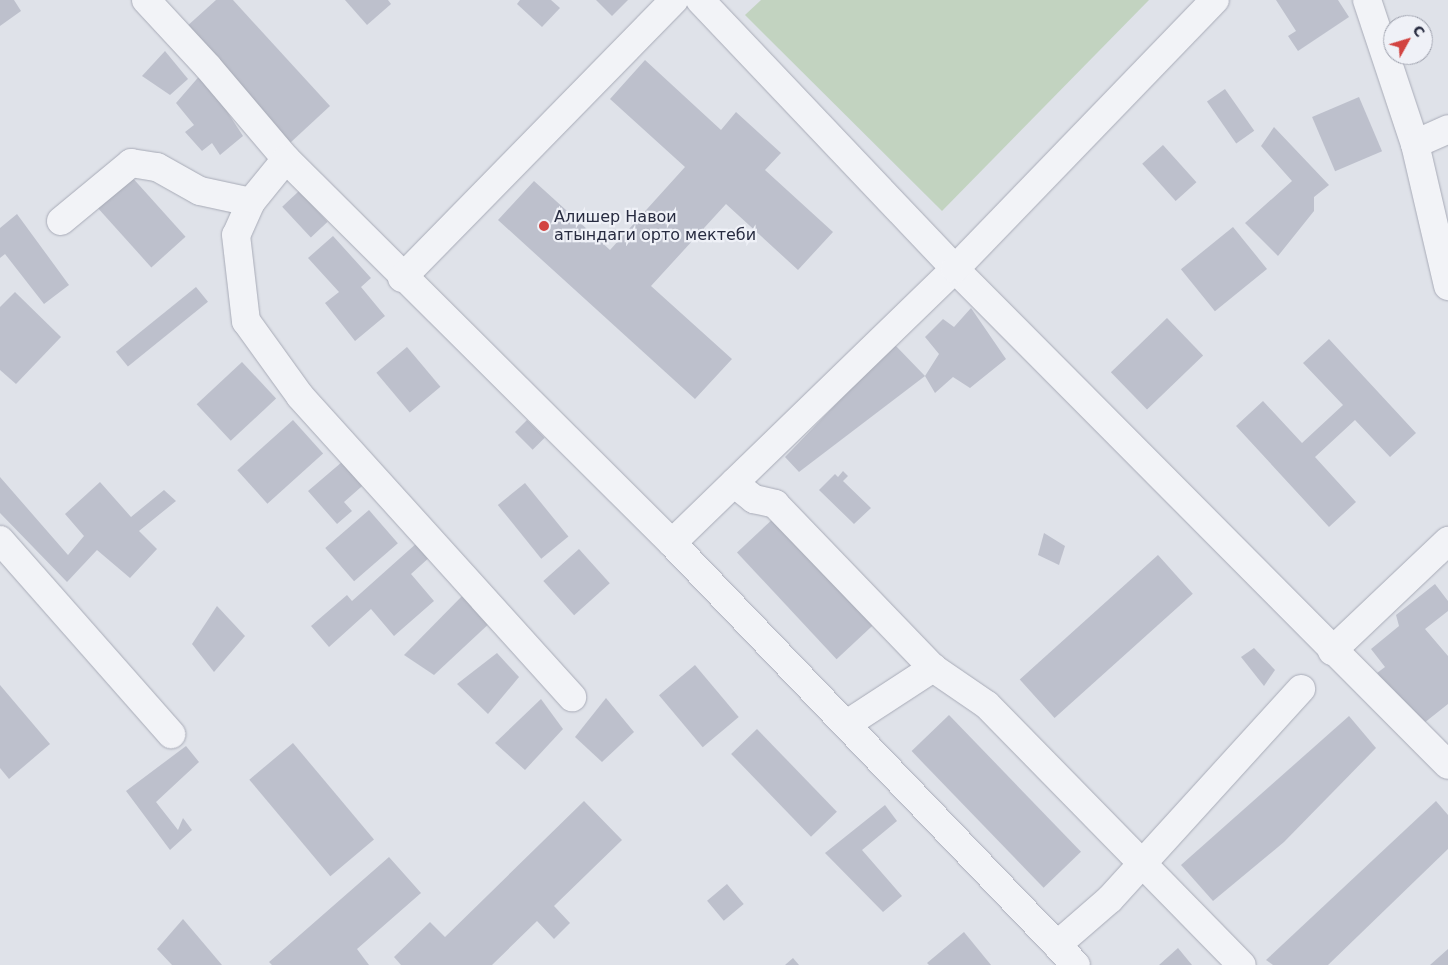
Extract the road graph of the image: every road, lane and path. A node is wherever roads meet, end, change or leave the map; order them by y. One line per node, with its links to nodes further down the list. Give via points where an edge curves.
1 (146, 0): 8 (street)
2 (674, 0): 12 (street)
3 (700, 0): 11 (street)
4 (1215, 0): 11 (street)
5 (1367, 0): 7 (street)
6 (1448, 129): 7 (street)
7 (1415, 144): 13 (street)
8 (286, 159): 9 (street); 12 (street)
9 (251, 202): 10 (street, via 200,191 157,166 131,163); 21 (street, via 236,235 246,320 300,396)
10 (61, 221)
11 (955, 269): 14 (street); 18 (street)
12 (402, 278): 17 (street)
13 (1448, 286)
14 (734, 483): 17 (street); 19 (street, via 754,499 775,504)
15 (0, 540): 23 (street)
16 (1448, 541): 18 (street)
17 (672, 543): 22 (street)
18 (1332, 651): 24 (street)
19 (933, 668): 22 (street); 25 (street, via 987,705)
20 (1301, 689): 25 (street)
21 (572, 697)
22 (847, 724): 26 (street)
23 (171, 734)
24 (1448, 765)
25 (1145, 862): 26 (street); 28 (street)
26 (1057, 946): 27 (street)
27 (1076, 965)
28 (1242, 965)

